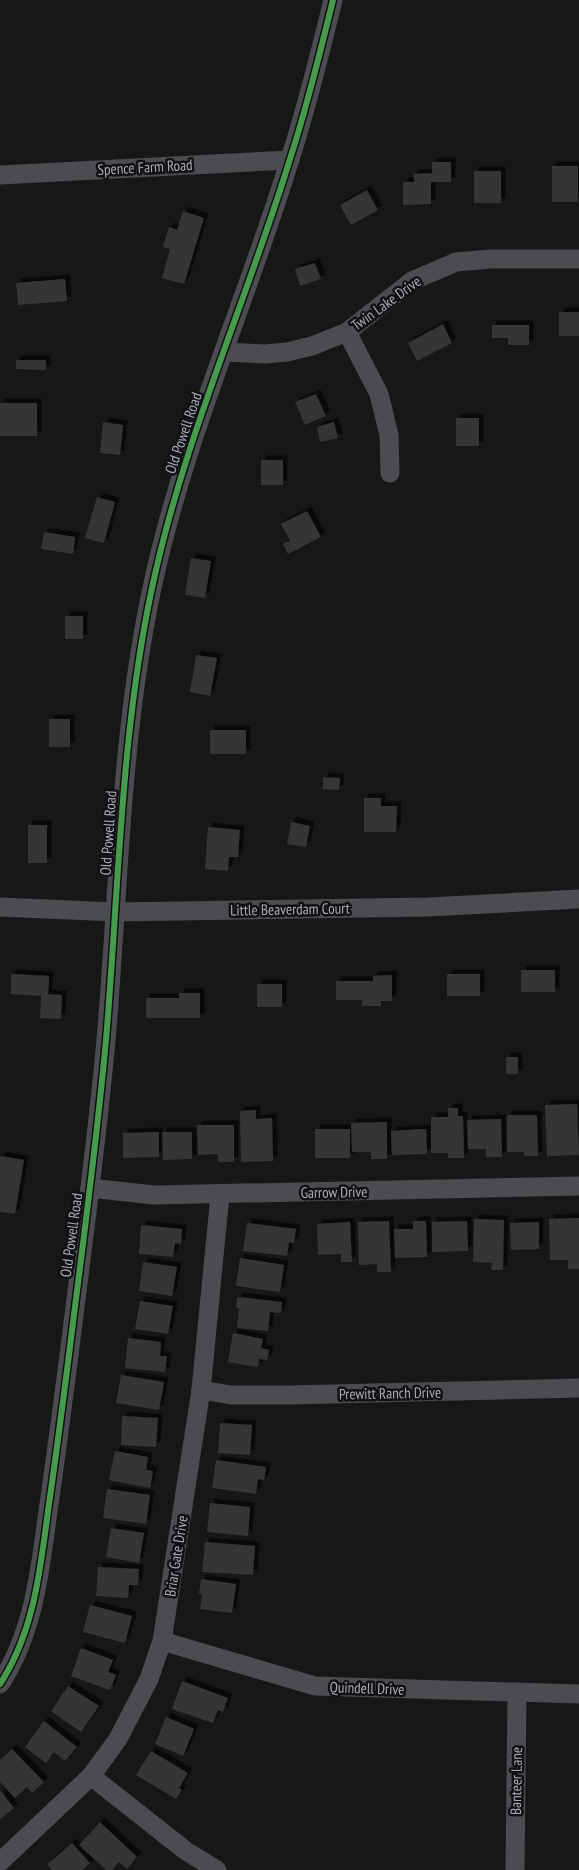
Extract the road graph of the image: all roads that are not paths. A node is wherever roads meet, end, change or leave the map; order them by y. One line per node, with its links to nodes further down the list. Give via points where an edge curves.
1 (333, 0): 2 (street, Old Powell Road)
2 (290, 160): 3 (street, Spence Farm Road); 6 (street, Old Powell Road)
3 (0, 175)
4 (579, 259): 5 (street, Twin Lake Drive, via 491,258 456,262 412,281)
5 (346, 332): 6 (street, Twin Lake Drive, via 287,352); 7 (street, via 379,394 389,435)
6 (224, 352): 10 (street, Old Powell Road, via 172,505 143,634 128,736)
7 (390, 473)
8 (579, 899): 10 (street, Little Beaverdam Court, via 428,907)
9 (0, 907): 10 (street, Little Beaverdam Court)
10 (116, 912): 12 (street, Old Powell Road)
11 (579, 1186): 13 (street, Garrow Drive)
12 (90, 1188): 13 (street, Garrow Drive, via 154,1195); 17 (street, Old Powell Road, via 40,1570 25,1636)
13 (220, 1195): 15 (street, Briar Gate Drive)
14 (579, 1388): 15 (street, Prewitt Ranch Drive, via 289,1395 231,1395)
15 (201, 1390): 16 (street, Briar Gate Drive)
16 (162, 1641): 18 (street, Quindell Drive, via 315,1686); 20 (street, Briar Gate Drive, via 149,1679 118,1739)
17 (0, 1684)
18 (517, 1692): 19 (street, Quindell Drive); 23 (street, Banteer Lane)
19 (579, 1694)
20 (91, 1776): 21 (street, Briar Gate Drive); 22 (street, via 186,1851)
21 (0, 1862)
22 (217, 1870)
23 (515, 1870)

